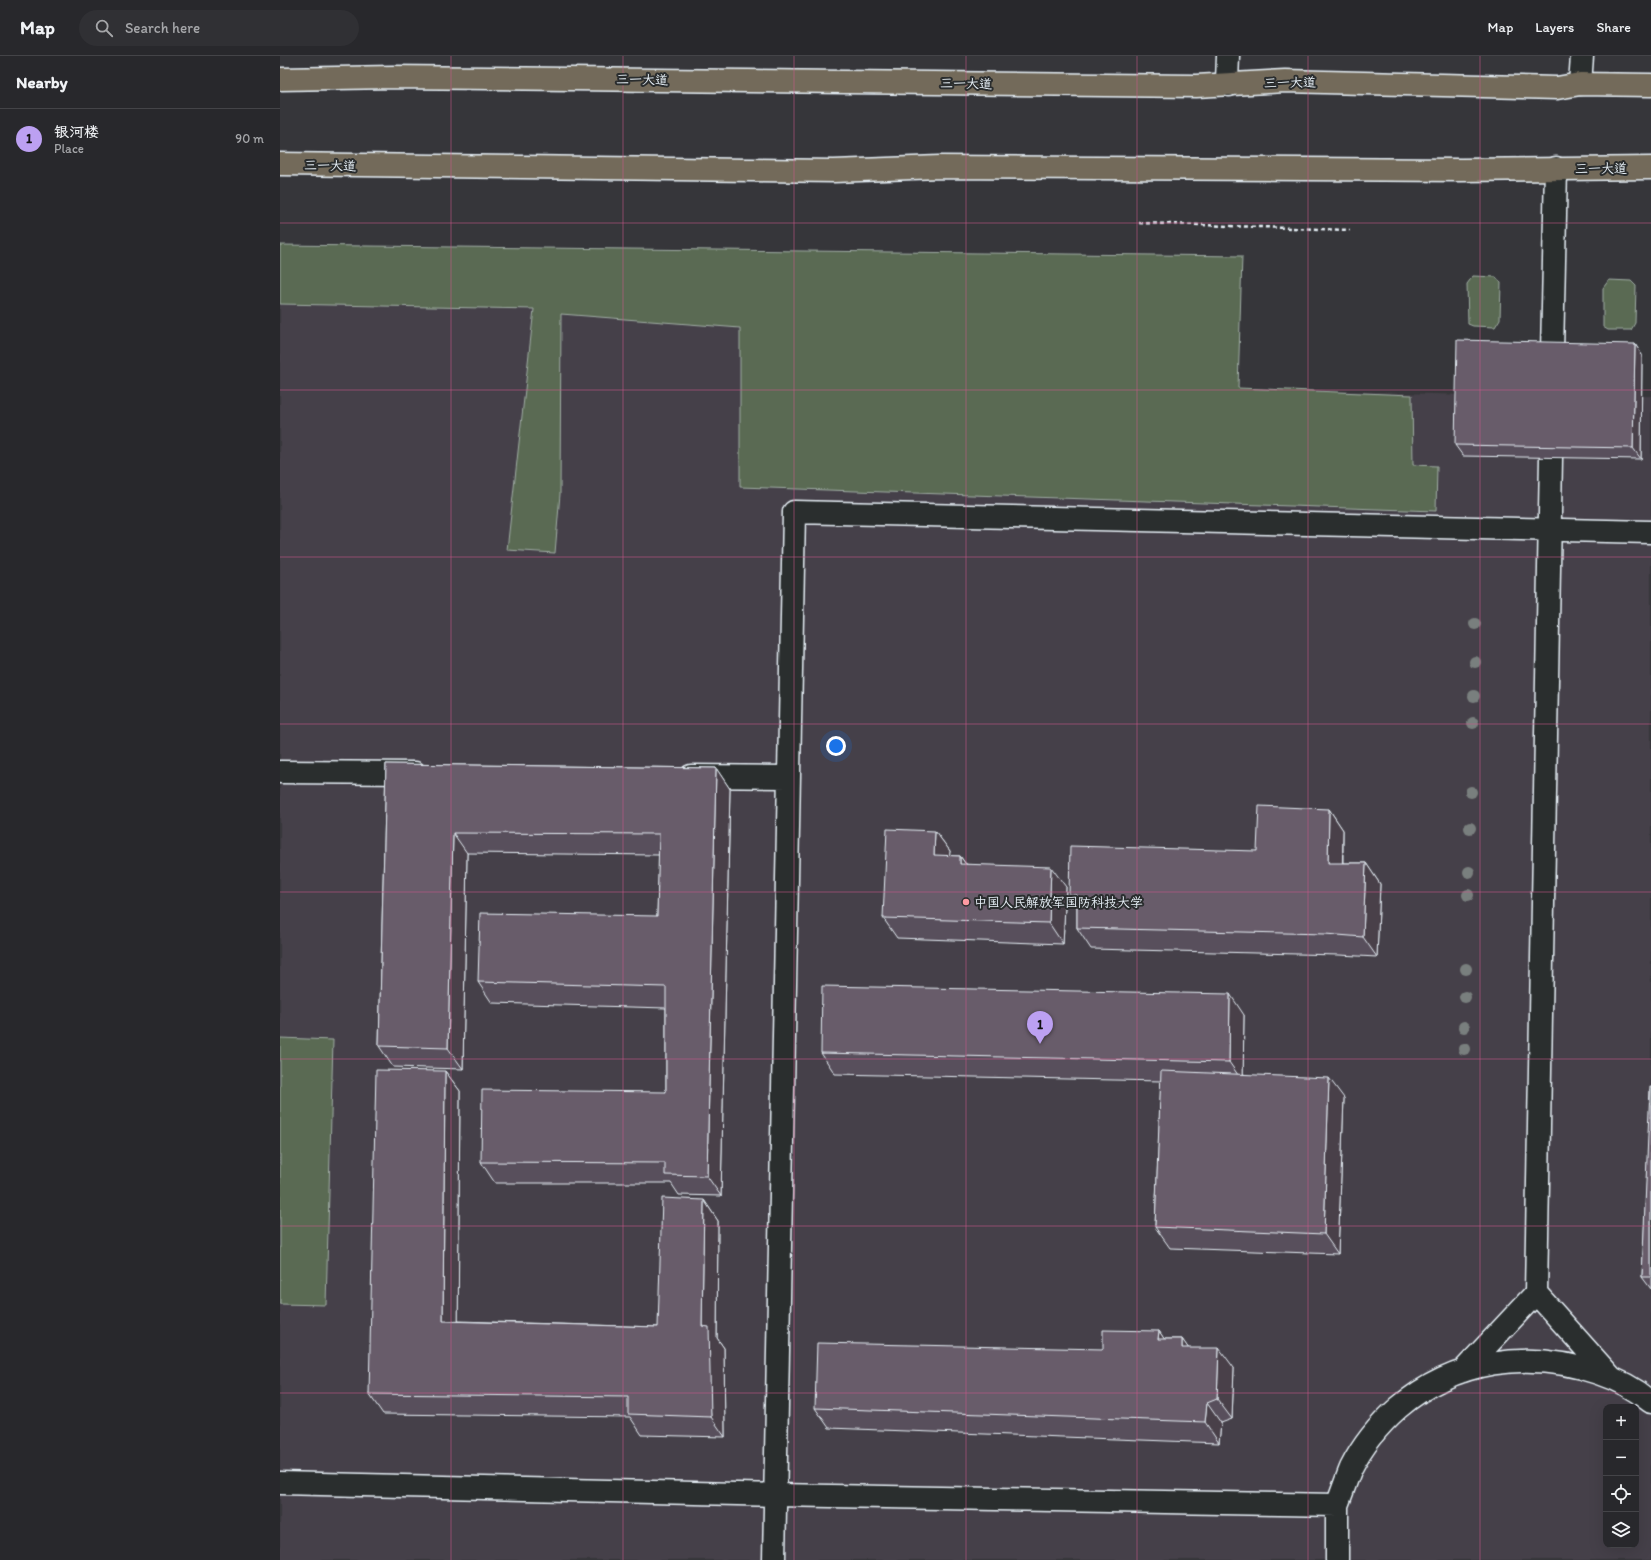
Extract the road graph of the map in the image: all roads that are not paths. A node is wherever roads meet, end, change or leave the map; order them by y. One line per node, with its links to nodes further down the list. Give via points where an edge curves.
1 (1228, 56): 4 (street)
2 (1582, 56): 5 (street)
3 (280, 79): 4 (highway, 三一大道, via 401,77 1196,86)
4 (1229, 84): 5 (highway, 三一大道, via 1285,81 1557,88)
5 (1580, 84): 6 (highway, 三一大道)
6 (1651, 85)
7 (280, 164): 8 (highway, 三一大道)
8 (334, 165): 9 (highway, 三一大道, via 834,171 939,167 1453,170); 11 (street)
9 (1556, 168): 10 (highway, 三一大道); 12 (street)
10 (1651, 168)
11 (280, 169)
12 (1552, 353)
13 (1551, 457): 14 (street)
14 (1549, 529): 15 (street); 19 (street, via 794,512); 20 (street)
15 (1651, 532)
16 (280, 772): 17 (street)
17 (434, 773)
18 (671, 776): 19 (street)
19 (789, 777): 25 (street)
20 (1536, 1293): 21 (street); 22 (street)
21 (1463, 1371): 22 (street, via 1500,1362 1538,1360 1576,1365); 26 (street, via 1429,1386 1398,1408 1382,1425 1351,1468)
22 (1612, 1378): 23 (street)
23 (1651, 1402)
24 (280, 1483): 25 (street)
25 (776, 1495): 26 (street); 27 (street)
26 (1337, 1505): 28 (street)
27 (774, 1560)
28 (1337, 1560)

